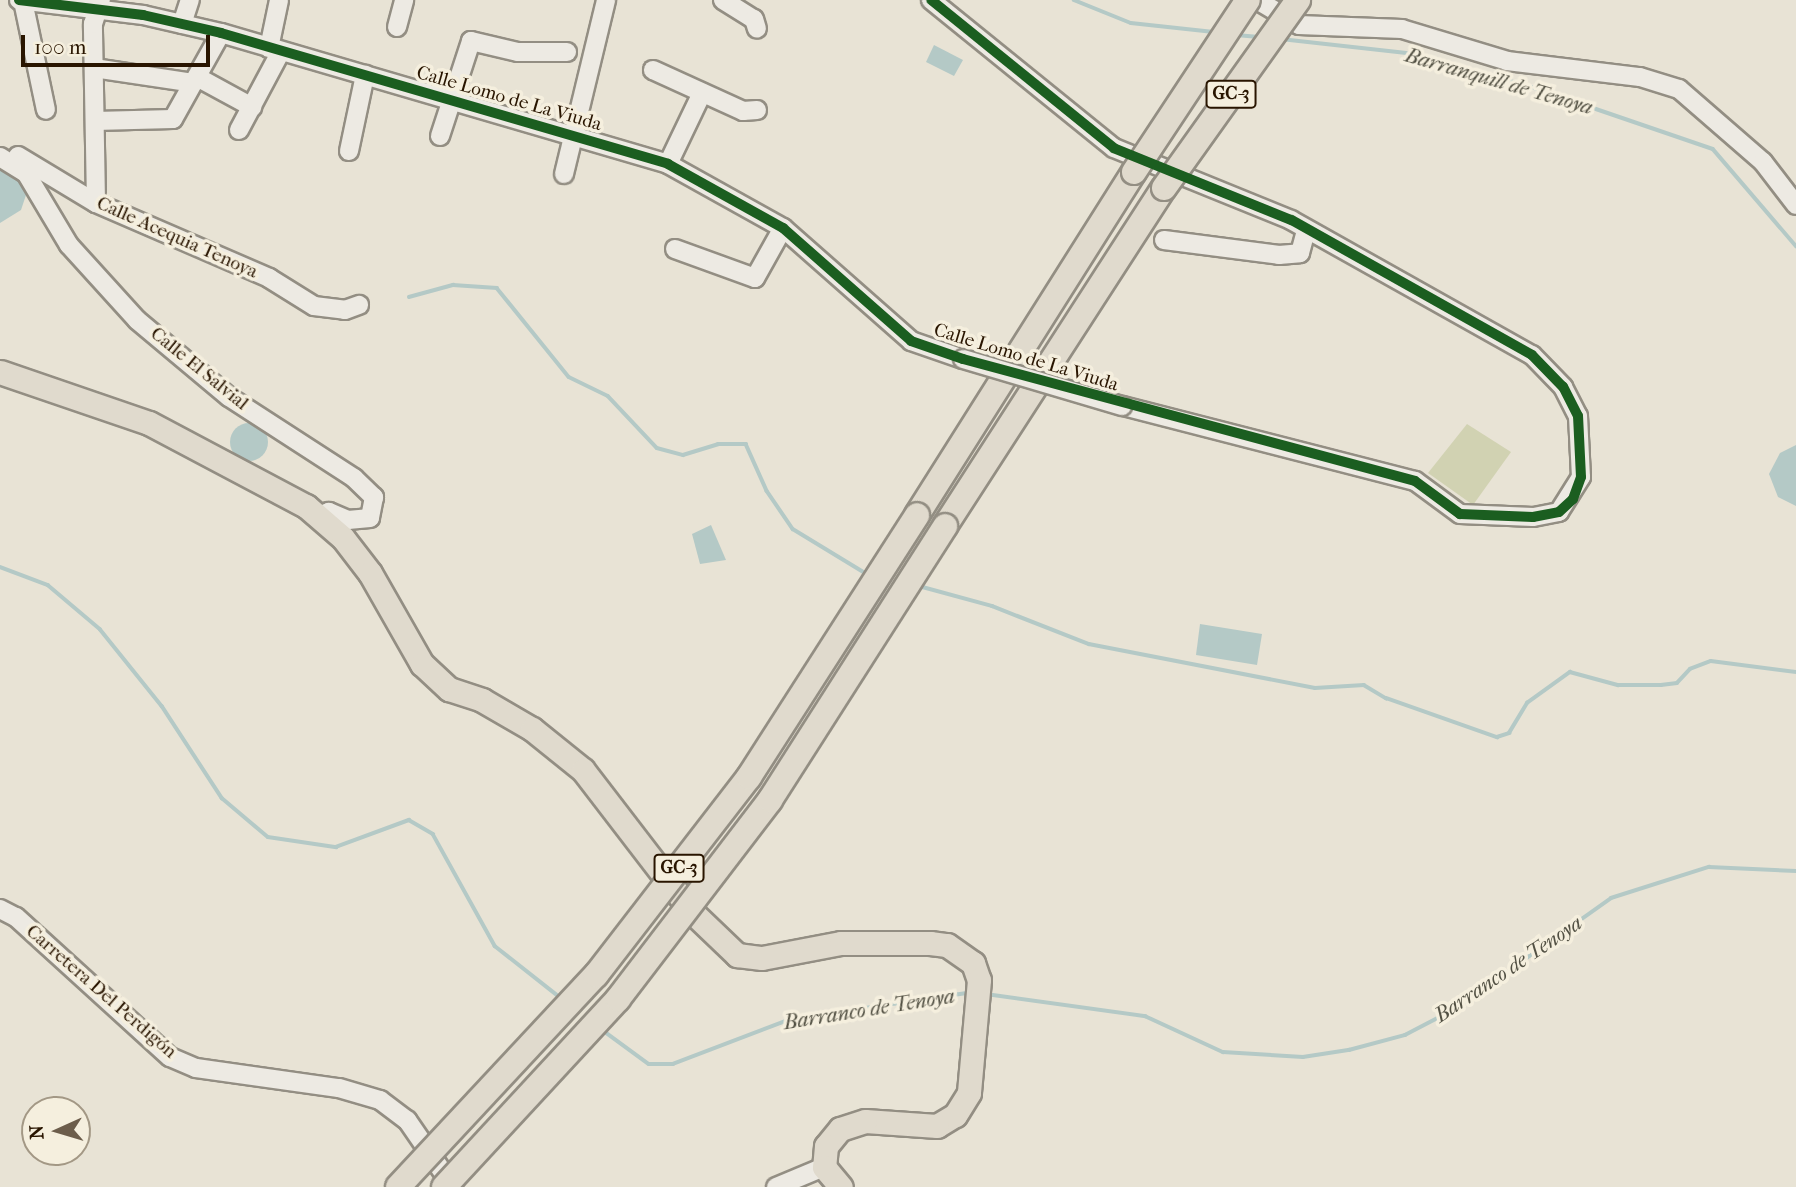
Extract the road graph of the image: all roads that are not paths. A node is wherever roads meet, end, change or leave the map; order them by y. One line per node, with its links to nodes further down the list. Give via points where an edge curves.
1 (21, 0): 13 (street, Calle Lomo de La Viuda); 28 (street)
2 (190, 0): 14 (street)
3 (279, 0): 18 (street)
4 (404, 0): 15 (street)
5 (606, 0): 33 (street)
6 (723, 0): 16 (street, via 754,19)
7 (931, 0): 43 (street, via 1114,148)
8 (1234, 0): 38 (highway, via 1141,143)
9 (1248, 0): 38 (highway, GC-3, bridge)
10 (1257, 0): 41 (street, via 1299,25 1402,29 1496,59 1640,77 1679,89 1762,162)
11 (1298, 0): 25 (highway, GC-3, bridge)
12 (1310, 0): 25 (highway, bridge)
13 (99, 4): 14 (street, Calle Lomo de La Viuda); 20 (street)
14 (182, 24): 17 (street, Calle Lomo de La Viuda)
15 (397, 27)
16 (757, 29)
17 (221, 33): 18 (street, Calle Lomo de La Viuda); 23 (street)
18 (275, 49): 22 (street, Calle Lomo de La Viuda); 27 (street)
19 (567, 52): 26 (street, via 518,52 471,41)
20 (94, 68): 23 (street); 30 (street)
21 (653, 70): 24 (street)
22 (365, 75): 26 (street, Calle Lomo de La Viuda); 35 (street)
23 (195, 80): 27 (street); 30 (street, via 173,119)
24 (702, 93): 29 (street, via 743,111); 37 (street)
25 (1227, 100): 52 (highway, GC-3, bridge, via 1164,188 770,800 618,999)
26 (453, 101): 32 (street); 33 (street, Calle Lomo de La Viuda)
27 (252, 107): 31 (street)
28 (46, 110)
29 (757, 110)
30 (95, 121): 40 (street)
31 (239, 130)
32 (440, 136)
33 (575, 136): 37 (street, Calle Lomo de La Viuda); 39 (street)
34 (0, 145): 40 (street, Calle Acequia Tenoya)
35 (349, 151)
36 (0, 157): 48 (street, Calle El Salvial, via 26,173 69,245 137,320 229,397 354,478 374,497 370,518 348,520 329,512)
37 (668, 164): 42 (street, Calle Lomo de La Viuda)
38 (1133, 172): 51 (highway, GC-3, bridge, via 748,777 605,964)
39 (564, 174)
40 (96, 203): 46 (street, Calle Acequia Tenoya, via 269,278 314,306 345,310)
41 (1796, 205)
42 (783, 228): 43 (street, Calle Lomo de La Viuda, bridge, via 911,341 1122,406 1415,481 1460,514 1533,517 1559,512 1581,477 1583,445 1578,415 1563,387 1532,355 1487,325); 45 (street, via 755,278)
43 (1306, 230): 44 (street, via 1300,253 1279,255)
44 (1164, 240)
45 (675, 249)
46 (359, 305)
47 (0, 372): 48 (main road, via 149,423 255,475)
48 (317, 516): 50 (main road, via 343,538 370,573 422,664 449,689 482,700 532,729 583,770 718,942 737,955 762,958 841,943 947,945 972,963 979,980 976,1040 969,1093 955,1115 919,1129 865,1121 840,1129 826,1146)
49 (0, 909): 53 (street, Carretera Del Perdigón, via 16,918 170,1057 197,1068 339,1088 380,1100 407,1120)
50 (824, 1167): 54 (street); 55 (main road)
51 (398, 1187)
52 (444, 1187)
53 (453, 1187)
54 (776, 1187)
55 (841, 1187)

